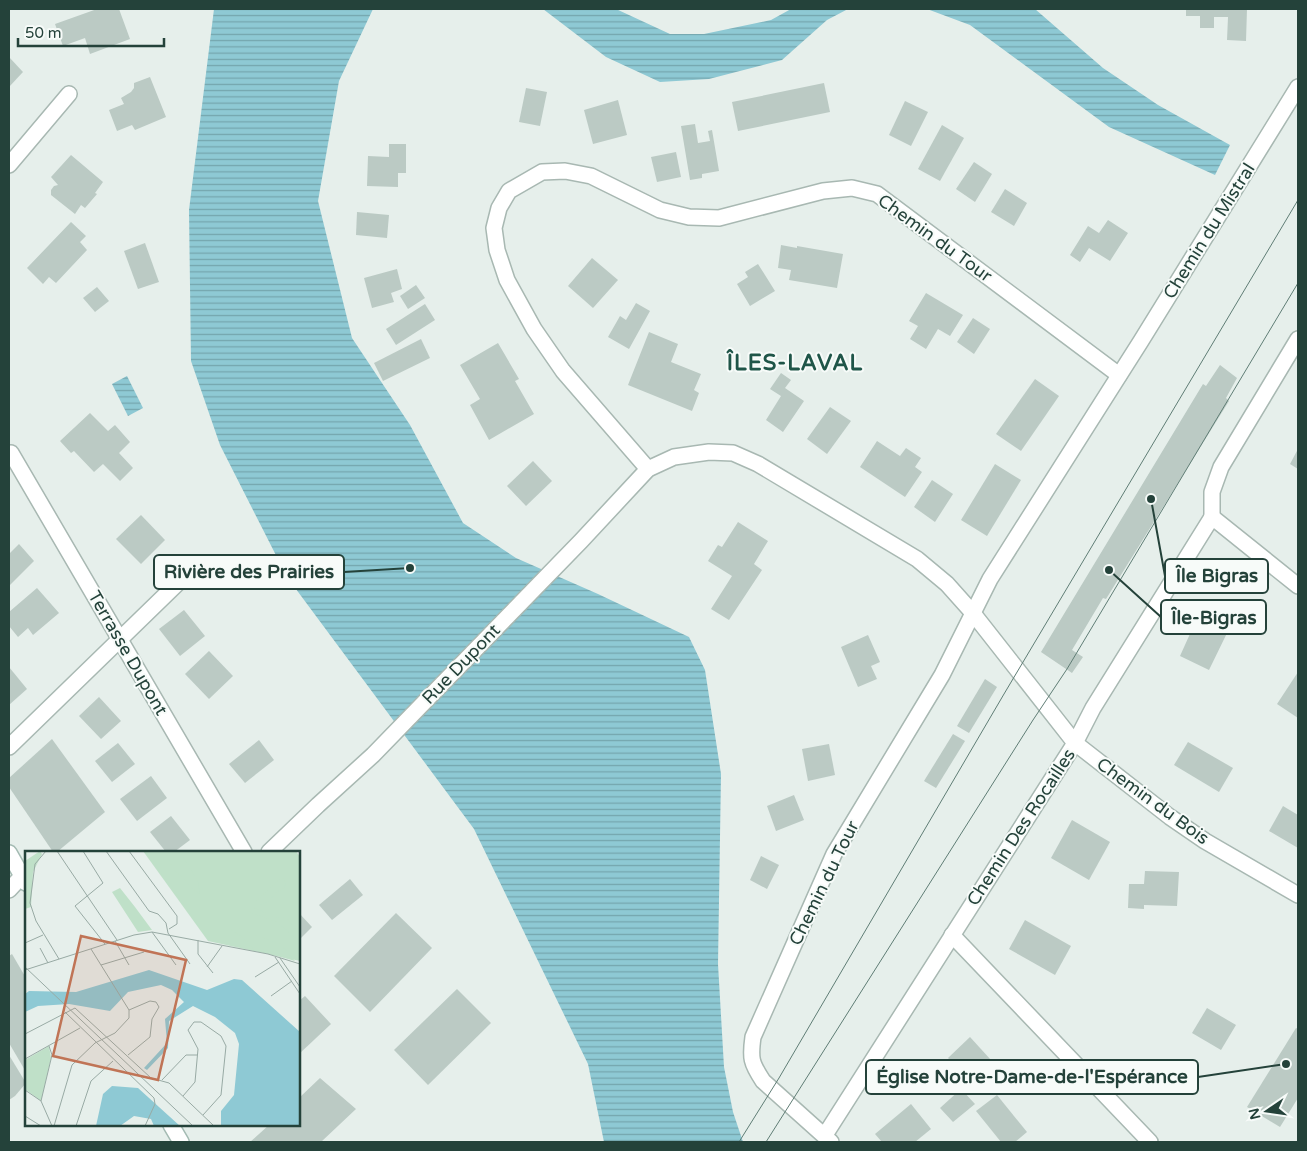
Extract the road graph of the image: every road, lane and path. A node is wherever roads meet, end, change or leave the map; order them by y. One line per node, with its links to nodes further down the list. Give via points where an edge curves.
1 (1298, 87): 5 (street, Chemin du Mistral)
2 (69, 94): 3 (street)
3 (9, 165)
4 (1298, 339): 8 (street, via 1220,467 1212,492)
5 (1119, 375): 7 (street, Chemin du Tour, via 877,194 852,188 823,191 719,218 689,217 660,210 591,176 566,171 542,172 509,191 499,208 494,228 496,250 507,280 563,371); 11 (street, Chemin du Tour)
6 (12, 453): 12 (street, Terrasse Dupont)
7 (648, 469): 11 (street, via 674,457 709,452 733,453 758,464 917,560 947,584); 16 (street, Rue Dupont, via 373,755)
8 (1212, 516): 10 (street); 13 (street, Chemin Des Rocailles, via 1093,708)
9 (185, 576): 12 (street)
10 (1298, 586)
11 (972, 612): 13 (street, Chemin du Bois); 23 (street, Chemin du Tour, via 942,675 834,854 753,1037 750,1056 762,1081)
12 (120, 639): 14 (street); 15 (street, Terrasse Dupont)
13 (1075, 743): 20 (street, Chemin du Bois, via 1205,841); 21 (street, Chemin Des Rocailles)
14 (9, 747)
15 (243, 851)
16 (270, 851)
17 (9, 853): 18 (street)
18 (24, 879): 19 (street)
19 (9, 890)
20 (1298, 895)
21 (952, 935): 23 (street, Chemin Des Rocailles); 25 (street)
22 (172, 1126): 24 (street)
23 (828, 1139)
24 (182, 1142)
25 (1150, 1142)

